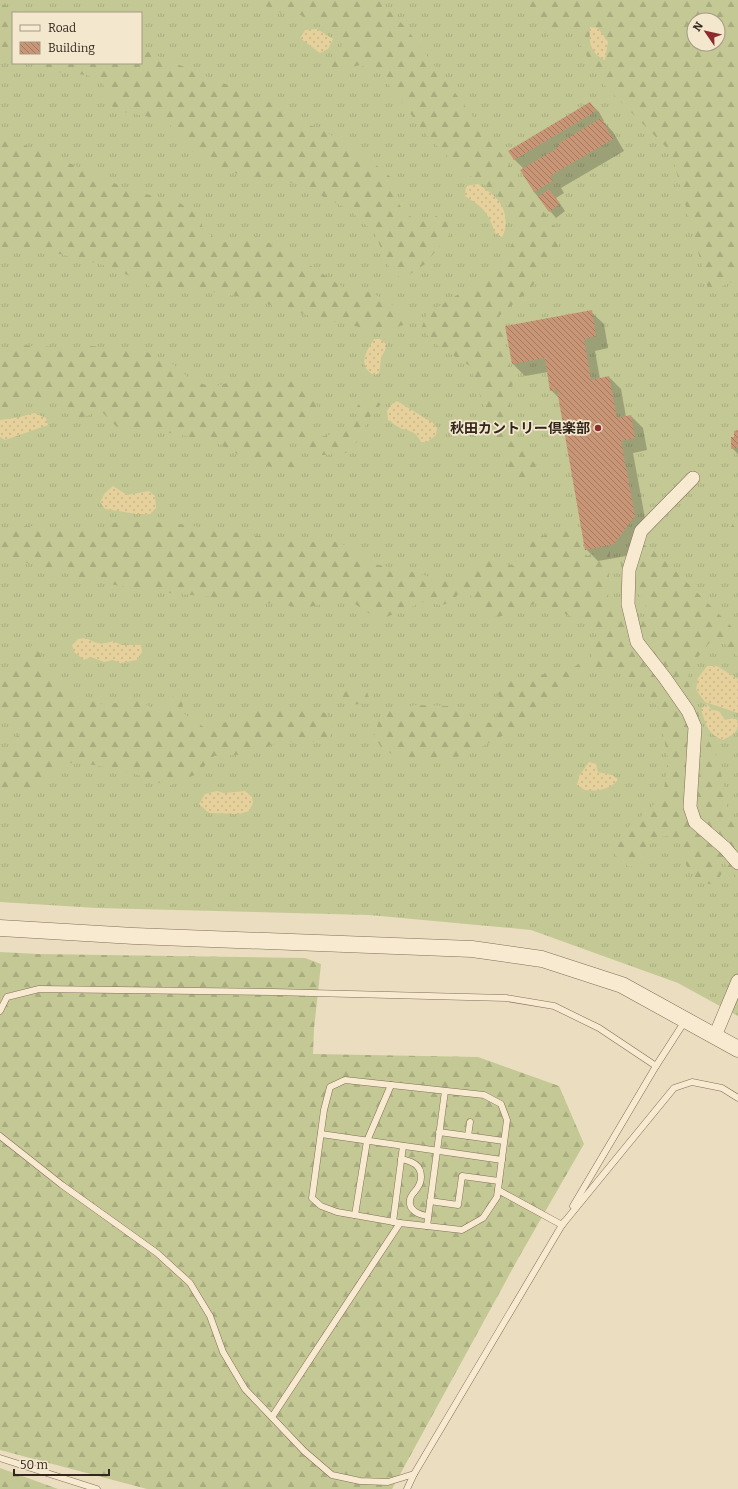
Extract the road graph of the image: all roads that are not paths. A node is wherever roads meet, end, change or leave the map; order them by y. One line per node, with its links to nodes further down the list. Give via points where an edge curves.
1 (693, 478): 2 (street, via 640,531 629,570 628,604 637,642 688,711 695,727 690,807 695,822 726,848)
2 (738, 864)
3 (0, 928): 6 (street, via 134,936 472,949 542,959 622,985)
4 (738, 981): 7 (street)
5 (0, 1011): 9 (lane, via 7,997 39,990 506,998 554,1006 599,1028)
6 (685, 1021): 7 (street); 9 (lane)
7 (715, 1036): 8 (street)
8 (738, 1049)
9 (656, 1066): 31 (lane)
10 (392, 1085): 11 (lane); 15 (lane, via 345,1080 330,1087); 18 (lane)
11 (445, 1091): 14 (lane); 19 (lane, via 484,1095 500,1104 507,1120)
12 (738, 1098): 31 (lane, via 722,1088 692,1082 674,1088)
13 (470, 1122): 17 (lane)
14 (439, 1132): 17 (lane); 21 (lane)
15 (321, 1134): 18 (lane); 27 (lane, via 312,1198 321,1206)
16 (0, 1136): 33 (lane, via 156,1253 190,1283 210,1316 223,1352 245,1389)
17 (468, 1136): 19 (lane)
18 (367, 1140): 20 (lane); 27 (lane)
19 (504, 1141): 23 (lane)
20 (403, 1146): 21 (lane); 22 (lane)
21 (437, 1150): 23 (lane); 26 (lane)
22 (402, 1159): 28 (lane, via 414,1163 420,1169 419,1187 410,1200 411,1208 419,1215); 29 (lane)
23 (502, 1160): 24 (lane)
24 (499, 1181): 25 (lane); 26 (lane, via 462,1176 458,1205)
25 (498, 1190): 31 (lane); 32 (lane, via 497,1197 483,1218 462,1230)
26 (430, 1201): 28 (lane)
27 (354, 1215): 29 (lane)
28 (428, 1216): 32 (lane)
29 (393, 1222): 30 (lane)
30 (400, 1223): 32 (lane); 33 (lane)
31 (562, 1225): 35 (lane)
32 (427, 1226)
33 (272, 1417): 35 (lane, via 304,1451 332,1474 360,1481 388,1482)
34 (0, 1458): 36 (lane)
35 (414, 1474): 37 (lane)
36 (97, 1489)
37 (407, 1489)

